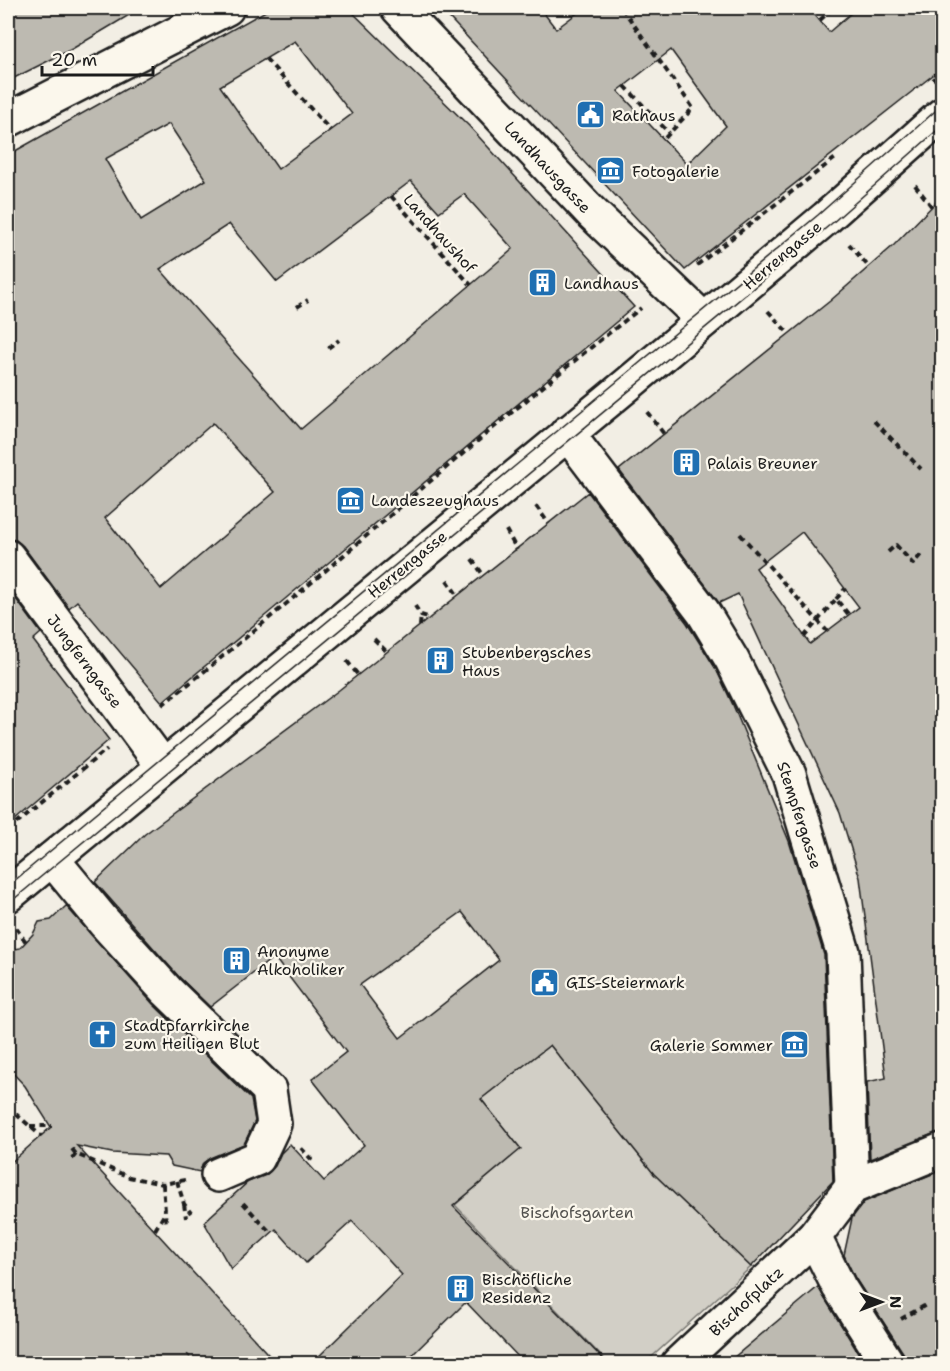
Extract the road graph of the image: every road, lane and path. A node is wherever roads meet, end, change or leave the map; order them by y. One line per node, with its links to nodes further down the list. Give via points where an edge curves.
1 (227, 8): 11 (street)
2 (398, 8): 18 (street, Landhausgasse)
3 (622, 8): 13 (path, via 693,108)
4 (833, 8): 5 (path)
5 (820, 20)
6 (266, 59): 12 (path)
7 (942, 72): 8 (path)
8 (927, 85)
9 (625, 86): 13 (path)
10 (942, 115): 21 (street, Herrengasse)
11 (8, 120)
12 (330, 130)
13 (669, 133): 14 (path)
14 (664, 139)
15 (841, 153): 18 (path)
16 (391, 196): 17 (path, Landhaushof)
17 (471, 285)
18 (667, 287): 21 (street, Landhausgasse); 39 (path, via 552,377)
19 (308, 300): 20 (path)
20 (297, 307)
21 (704, 320): 25 (street, Herrengasse)
22 (339, 340): 23 (path)
23 (328, 348)
24 (874, 421): 26 (path)
25 (567, 433): 40 (street, Herrengasse); 55 (street, Stempfergasse, via 703,612 732,660 789,774 843,952)
26 (921, 469)
27 (740, 534): 35 (path)
28 (888, 552): 29 (path, via 896,546 914,564)
29 (923, 552)
30 (8, 557): 39 (street, Jungferngasse)
31 (845, 589): 32 (path)
32 (836, 599): 34 (path); 35 (path)
33 (421, 615): 36 (path)
34 (849, 615)
35 (818, 620): 37 (path); 38 (path)
36 (420, 626)
37 (827, 631)
38 (804, 636)
39 (134, 727): 40 (street, Jungferngasse); 41 (path)
40 (163, 766): 42 (street, Herrengasse)
41 (8, 830)
42 (52, 859): 43 (street, Herrengasse); 52 (street, via 92,914 269,1090 274,1124 258,1158)
43 (8, 894)
44 (8, 1107): 45 (path)
45 (30, 1126): 46 (path); 47 (path)
46 (52, 1126)
47 (41, 1136)
48 (72, 1149): 50 (path)
49 (942, 1150): 55 (street)
50 (76, 1154): 51 (path); 54 (path, via 129,1177)
51 (72, 1159)
52 (225, 1167): 53 (path)
53 (177, 1181): 54 (path); 56 (path)
54 (163, 1184): 57 (path)
55 (852, 1187): 62 (street, Bischofplatz)
56 (184, 1204): 58 (path); 59 (path)
57 (165, 1213): 60 (path); 61 (path)
58 (191, 1213)
59 (186, 1218)
60 (166, 1225)
61 (155, 1230)
62 (814, 1238): 67 (street, Bischofplatz); 68 (street, via 839,1287)
63 (926, 1305): 64 (path)
64 (897, 1322)
65 (189, 1355): 66 (path)
66 (181, 1364)
67 (678, 1364)
68 (888, 1364)

